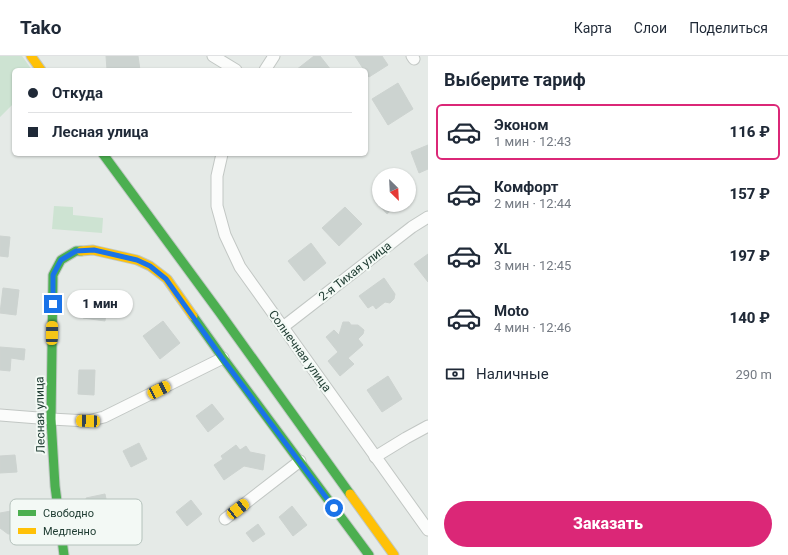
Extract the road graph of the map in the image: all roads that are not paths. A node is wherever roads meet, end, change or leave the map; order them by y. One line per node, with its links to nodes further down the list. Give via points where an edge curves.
1 (31, 56): 4 (street)
2 (212, 56): 5 (street)
3 (274, 56): 6 (street)
4 (40, 68)
5 (233, 68)
6 (266, 68)
7 (104, 156): 23 (street)
8 (222, 156): 10 (street, Солнечная улица, via 217,176 217,206 225,235 240,267)
9 (428, 217): 10 (street, 2-я Тихая улица)
10 (283, 327): 15 (street, Солнечная улица)
11 (222, 358): 13 (street, via 104,417 88,421); 13 (street, Лесная улица, via 166,279 150,266 137,260 94,250 76,251 61,260 53,275); 16 (street)
12 (0, 415): 13 (street)
13 (51, 419): 17 (street, Лесная улица)
14 (428, 426): 15 (street)
15 (375, 457): 19 (street, Солнечная улица)
16 (300, 461): 18 (street); 22 (street)
17 (57, 499)
18 (225, 519)
19 (428, 530)
20 (63, 545): 21 (street, Лесная улица)
21 (64, 555)
22 (369, 555)
23 (394, 555)

